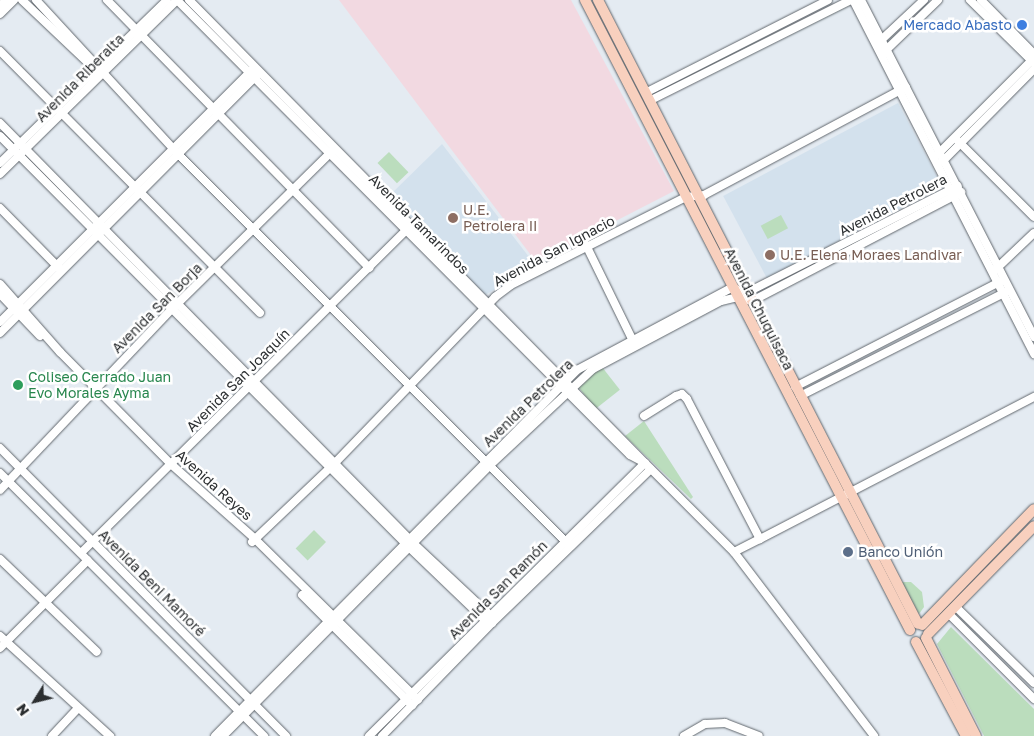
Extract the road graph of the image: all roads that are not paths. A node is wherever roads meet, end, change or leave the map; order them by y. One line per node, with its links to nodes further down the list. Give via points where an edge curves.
1 (6, 0): 18 (street)
2 (14, 0): 19 (street)
3 (22, 0): 25 (street)
4 (36, 0): 25 (street)
5 (107, 0): 20 (street)
6 (167, 0): 20 (street, Avenida Riberalta)
7 (177, 0): 20 (street, Avenida Riberalta); 26 (street, Avenida Tamarindos)
8 (189, 0): 26 (street, Avenida Tamarindos)
9 (598, 0): 29 (main road, Avenida Chuquisaca)
10 (828, 0): 29 (street)
11 (852, 0): 21 (street); 29 (street)
12 (860, 0): 21 (street)
13 (924, 0): 21 (street)
14 (938, 0): 23 (street)
15 (970, 0): 24 (street)
16 (981, 0): 24 (street)
17 (588, 1): 33 (main road, Avenida Chuquisaca)
18 (0, 6)
19 (0, 14)
20 (139, 32): 25 (street, Avenida Riberalta); 27 (street, Avenida Riberalta); 31 (street)
21 (879, 43): 23 (street)
22 (0, 51): 30 (street)
23 (884, 52): 28 (street)
24 (1033, 61): 35 (street)
25 (96, 68): 27 (street); 30 (street, Avenida Riberalta)
26 (256, 72): 31 (street); 37 (street, Avenida Tamarindos)
27 (102, 73): 30 (street, Avenida Riberalta); 38 (street)
28 (902, 89): 40 (street); 41 (street); 48 (street, Avenida San Ignacio)
29 (647, 97): 33 (main road, Avenida Chuquisaca)
30 (60, 110): 36 (street, Avenida Riberalta); 45 (street)
31 (216, 111): 38 (street); 46 (street)
32 (0, 123): 36 (street)
33 (655, 126): 48 (main road, Avenida Chuquisaca)
34 (0, 136): 39 (street)
35 (958, 141): 40 (street); 50 (street)
36 (23, 147): 39 (street, Avenida Riberalta); 51 (street)
37 (333, 150): 46 (street, Avenida San Borja); 52 (street, Avenida Tamarindos)
38 (175, 151): 45 (street); 53 (street)
39 (17, 153): 42 (street, Avenida Riberalta); 44 (street, Avenida Riberalta); 51 (street)
40 (942, 156): 41 (street); 43 (street); 47 (street)
41 (934, 158): 43 (street)
42 (0, 163)
43 (938, 166): 47 (street)
44 (0, 174)
45 (138, 189): 51 (street); 54 (street); 58 (street)
46 (294, 189): 53 (street, Avenida San Borja); 59 (street)
47 (956, 191): 60 (street); 67 (street, Avenida Petrolera)
48 (692, 196): 56 (street, Avenida San Ignacio); 64 (main road, Avenida Chuquisaca); 67 (main road, Avenida Chuquisaca)
49 (0, 208): 57 (street)
50 (1034, 217)
51 (95, 225): 54 (street); 57 (street)
52 (409, 228): 59 (street, Avenida San Joaquín); 71 (street, Avenida Tamarindos)
53 (254, 230): 58 (street, Avenida San Borja); 70 (street)
54 (101, 231): 61 (street); 69 (street)
55 (1034, 233): 60 (street)
56 (586, 245): 71 (street, Avenida San Ignacio, via 511,285); 79 (street)
57 (55, 265): 61 (street); 72 (street)
58 (216, 267): 69 (street, Avenida San Borja); 73 (street)
59 (369, 268): 70 (street, Avenida San Joaquín)
60 (996, 269): 62 (street)
61 (62, 271): 72 (street)
62 (1001, 281): 65 (street); 86 (street)
63 (0, 284): 72 (street, Avenida Reyes)
64 (733, 287): 67 (street); 68 (main road, Avenida Chuquisaca); 75 (street, Avenida Petrolera)
65 (1007, 292): 78 (street); 80 (street); 86 (street)
66 (0, 294): 72 (street, Avenida Reyes)
67 (750, 296): 68 (street, Avenida Petrolera); 86 (main road, Avenida Chuquisaca)
68 (738, 297): 77 (street, Avenida Petrolera, via 721,301); 99 (main road, Avenida Chuquisaca)
69 (175, 307): 82 (street); 84 (street, Avenida San Borja)
70 (330, 307): 82 (street, Avenida San Joaquín); 83 (street)
71 (486, 307): 81 (street, Avenida Tamarindos); 83 (street, Avenida San Ignacio)
72 (19, 309): 74 (street); 76 (street); 84 (street, Avenida Reyes)
73 (260, 312)
74 (0, 322)
75 (654, 328): 77 (street); 79 (street, Avenida Petrolera)
76 (0, 333)
77 (658, 335): 85 (street, Avenida Petrolera, via 593,369)
78 (1034, 337)
79 (632, 339): 81 (street, Avenida Petrolera, via 576,370)
80 (1034, 354)
81 (563, 382): 85 (street, Avenida Tamarindos); 91 (street, Avenida Petrolera)
82 (251, 383): 92 (street, Avenida San Joaquín); 93 (street)
83 (410, 386): 91 (street); 93 (street, Avenida San Ignacio)
84 (94, 390): 92 (street, Avenida Reyes); 94 (street, Avenida San Borja)
85 (570, 390): 90 (street, Avenida Tamarindos, via 630,455); 91 (street, Avenida Petrolera)
86 (798, 392): 99 (main road, Avenida Chuquisaca)
87 (1034, 397): 99 (street)
88 (644, 416): 102 (street, via 676,396 682,394 687,399)
89 (0, 448): 94 (street, Avenida Beni Mamoré)
90 (645, 463): 95 (street, Avenida Tamarindos); 106 (street, Avenida San Ramón)
91 (487, 464): 105 (street, Avenida Petrolera); 106 (street)
92 (170, 465): 103 (street, Avenida Reyes); 104 (street, Avenida San Joaquín)
93 (332, 465): 103 (street, Avenida San Ignacio); 105 (street)
94 (20, 468): 97 (street, Avenida San Borja); 104 (street, Avenida Beni Mamoré)
95 (651, 469): 106 (street, Avenida San Ramón); 107 (street, Avenida Tamarindos)
96 (0, 473): 97 (street, Avenida Beni Mamoré)
97 (8, 482): 98 (street, Avenida San Borja); 108 (street, Avenida Beni Mamoré)
98 (0, 490)
99 (844, 493): 102 (street); 115 (main road, Avenida Chuquisaca)
100 (1034, 509): 115 (main road)
101 (1032, 530): 112 (main road)
102 (760, 539): 107 (street)
103 (254, 540): 114 (street, Avenida Reyes)
104 (93, 541): 108 (street, Avenida San Joaquín); 123 (street, Avenida Beni Mamoré)
105 (409, 543): 113 (street); 114 (street, Avenida Petrolera)
106 (567, 544): 113 (street, Avenida San Ramón)
107 (734, 552): 136 (street, Avenida Tamarindos)
108 (81, 553): 110 (street, Avenida Beni Mamoré)
109 (0, 559): 111 (street)
110 (88, 560): 111 (street); 125 (street, Avenida Beni Mamoré)
111 (44, 603): 117 (street); 118 (street)
112 (952, 610): 116 (main road); 119 (street); 120 (street)
113 (489, 620): 121 (street, Avenida San Ramón)
114 (332, 622): 121 (street, Avenida Reyes); 123 (street, Avenida Petrolera)
115 (917, 626): 116 (main road); 116 (main road, via 911,639)
116 (923, 638): 137 (main road); 138 (main road)
117 (2, 642): 124 (street)
118 (97, 652)
119 (1033, 680): 120 (street)
120 (1023, 688): 122 (street)
121 (412, 699): 132 (street, Avenida San Ramón); 133 (street, Avenida San Ramón)
122 (1034, 699)
123 (253, 702): 125 (street, Avenida Petrolera); 131 (street, Avenida Beni Mamoré)
124 (77, 709): 126 (street); 127 (street)
125 (241, 713): 128 (street, Avenida Petrolera); 129 (street, Avenida Petrolera); 130 (street, Avenida Beni Mamoré)
126 (52, 736)
127 (110, 736)
128 (215, 736)
129 (223, 736)
130 (264, 736)
131 (286, 736)
132 (369, 736)
133 (382, 736)
134 (684, 736): 135 (street, via 706,724 725,723)
135 (759, 736)
136 (874, 736)
137 (966, 736)
138 (976, 736)

